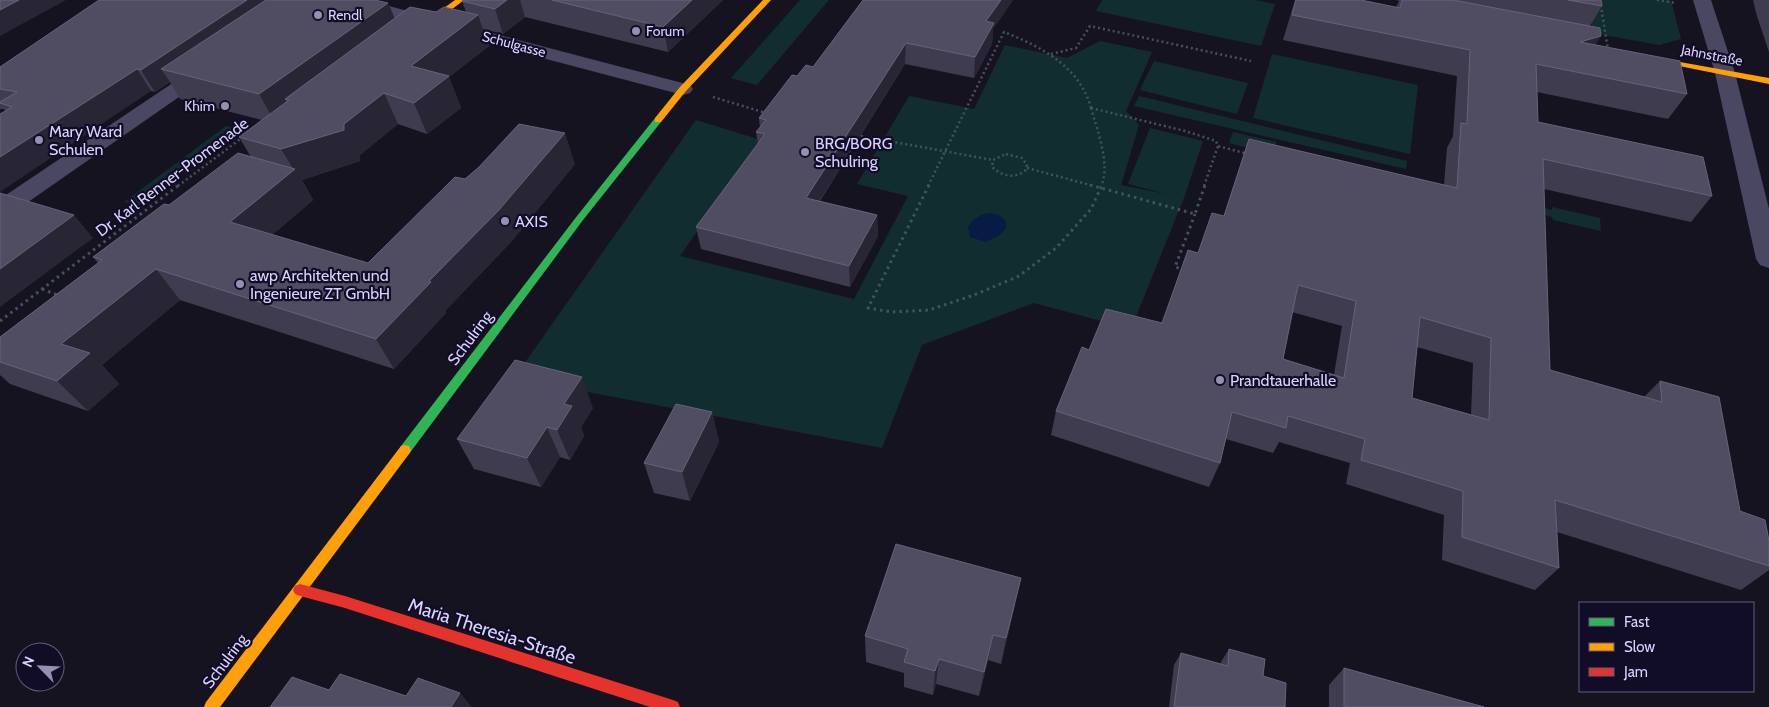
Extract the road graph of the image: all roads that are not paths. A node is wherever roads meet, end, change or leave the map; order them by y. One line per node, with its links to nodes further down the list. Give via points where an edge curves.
1 (344, 0): 5 (street, Schulgasse)
2 (460, 0): 5 (main road)
3 (767, 0): 11 (main road, Schulring)
4 (1702, 0): 9 (street)
5 (430, 22): 6 (main road); 11 (street, Schulgasse)
6 (410, 36)
7 (1608, 50): 9 (main road, Jahnstraße)
8 (222, 58): 12 (street)
9 (1725, 73): 10 (main road, Jahnstraße); 13 (street)
10 (1769, 81)
11 (684, 89): 14 (main road, Schulring, via 580,218)
12 (0, 210)
13 (1769, 260)
14 (300, 590): 15 (main road, Schulring); 16 (main road, Maria Theresia-Straße)
15 (211, 707)
16 (673, 707)

